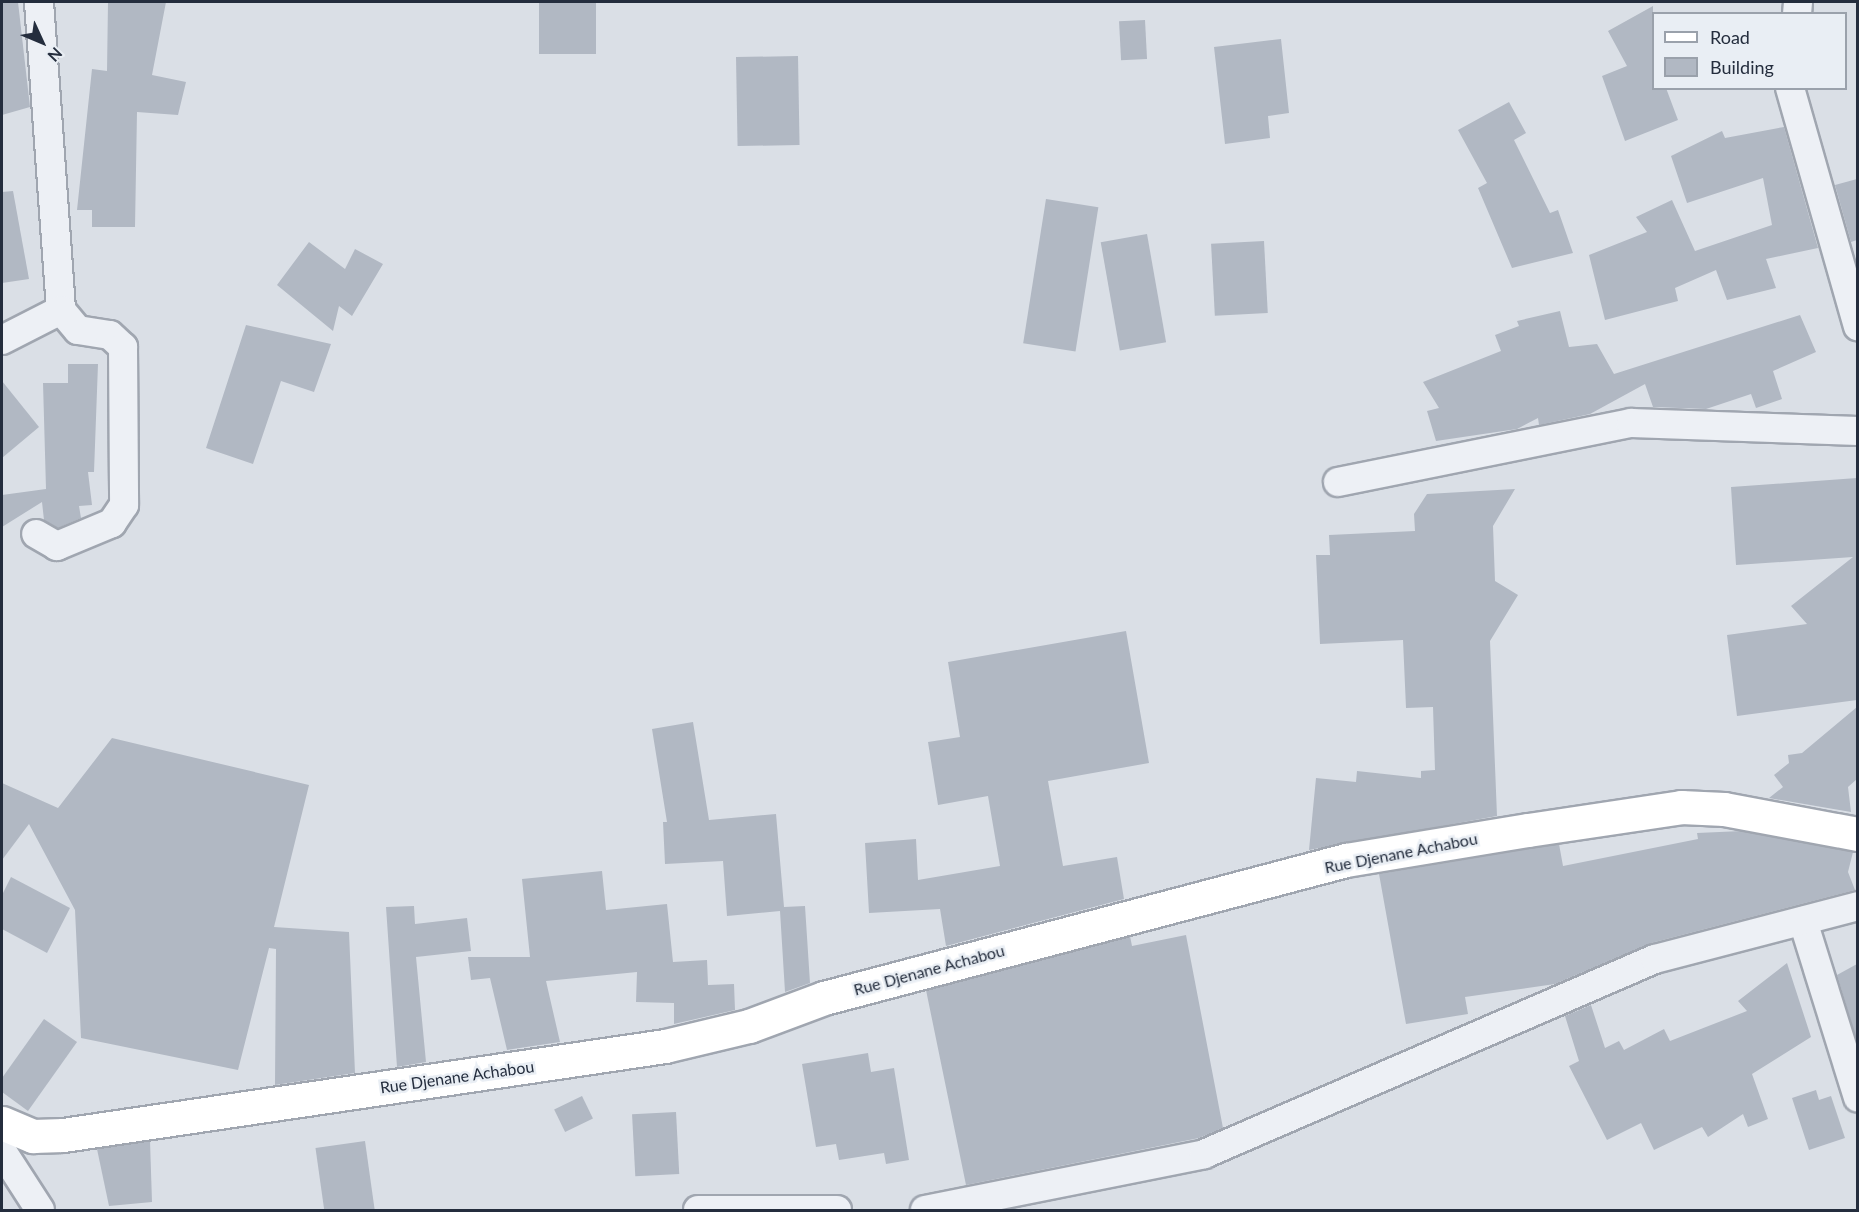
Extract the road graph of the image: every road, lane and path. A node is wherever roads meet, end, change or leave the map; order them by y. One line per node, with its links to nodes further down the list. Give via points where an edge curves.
1 (39, 2): 3 (street)
2 (1791, 90): 4 (street)
3 (61, 310): 5 (street); 8 (street, via 78,330 110,335 123,347 124,505 112,524 57,546)
4 (1857, 327)
5 (2, 340)
6 (1857, 431): 7 (street, via 1631,423)
7 (1338, 482)
8 (36, 534)
9 (1857, 834): 13 (main road, Rue Djenane Achabou, via 1724,809 1681,807 1540,828 1346,860 824,998 749,1026 665,1046 63,1135 33,1136)
10 (1857, 906): 11 (street)
11 (1803, 921): 12 (street); 18 (street, via 1655,959 1569,993 1399,1074 1204,1154)
12 (1857, 1098)
13 (2, 1123)
14 (2, 1151): 15 (street)
15 (40, 1210)
16 (698, 1210): 17 (street)
17 (837, 1210)
18 (925, 1210)

